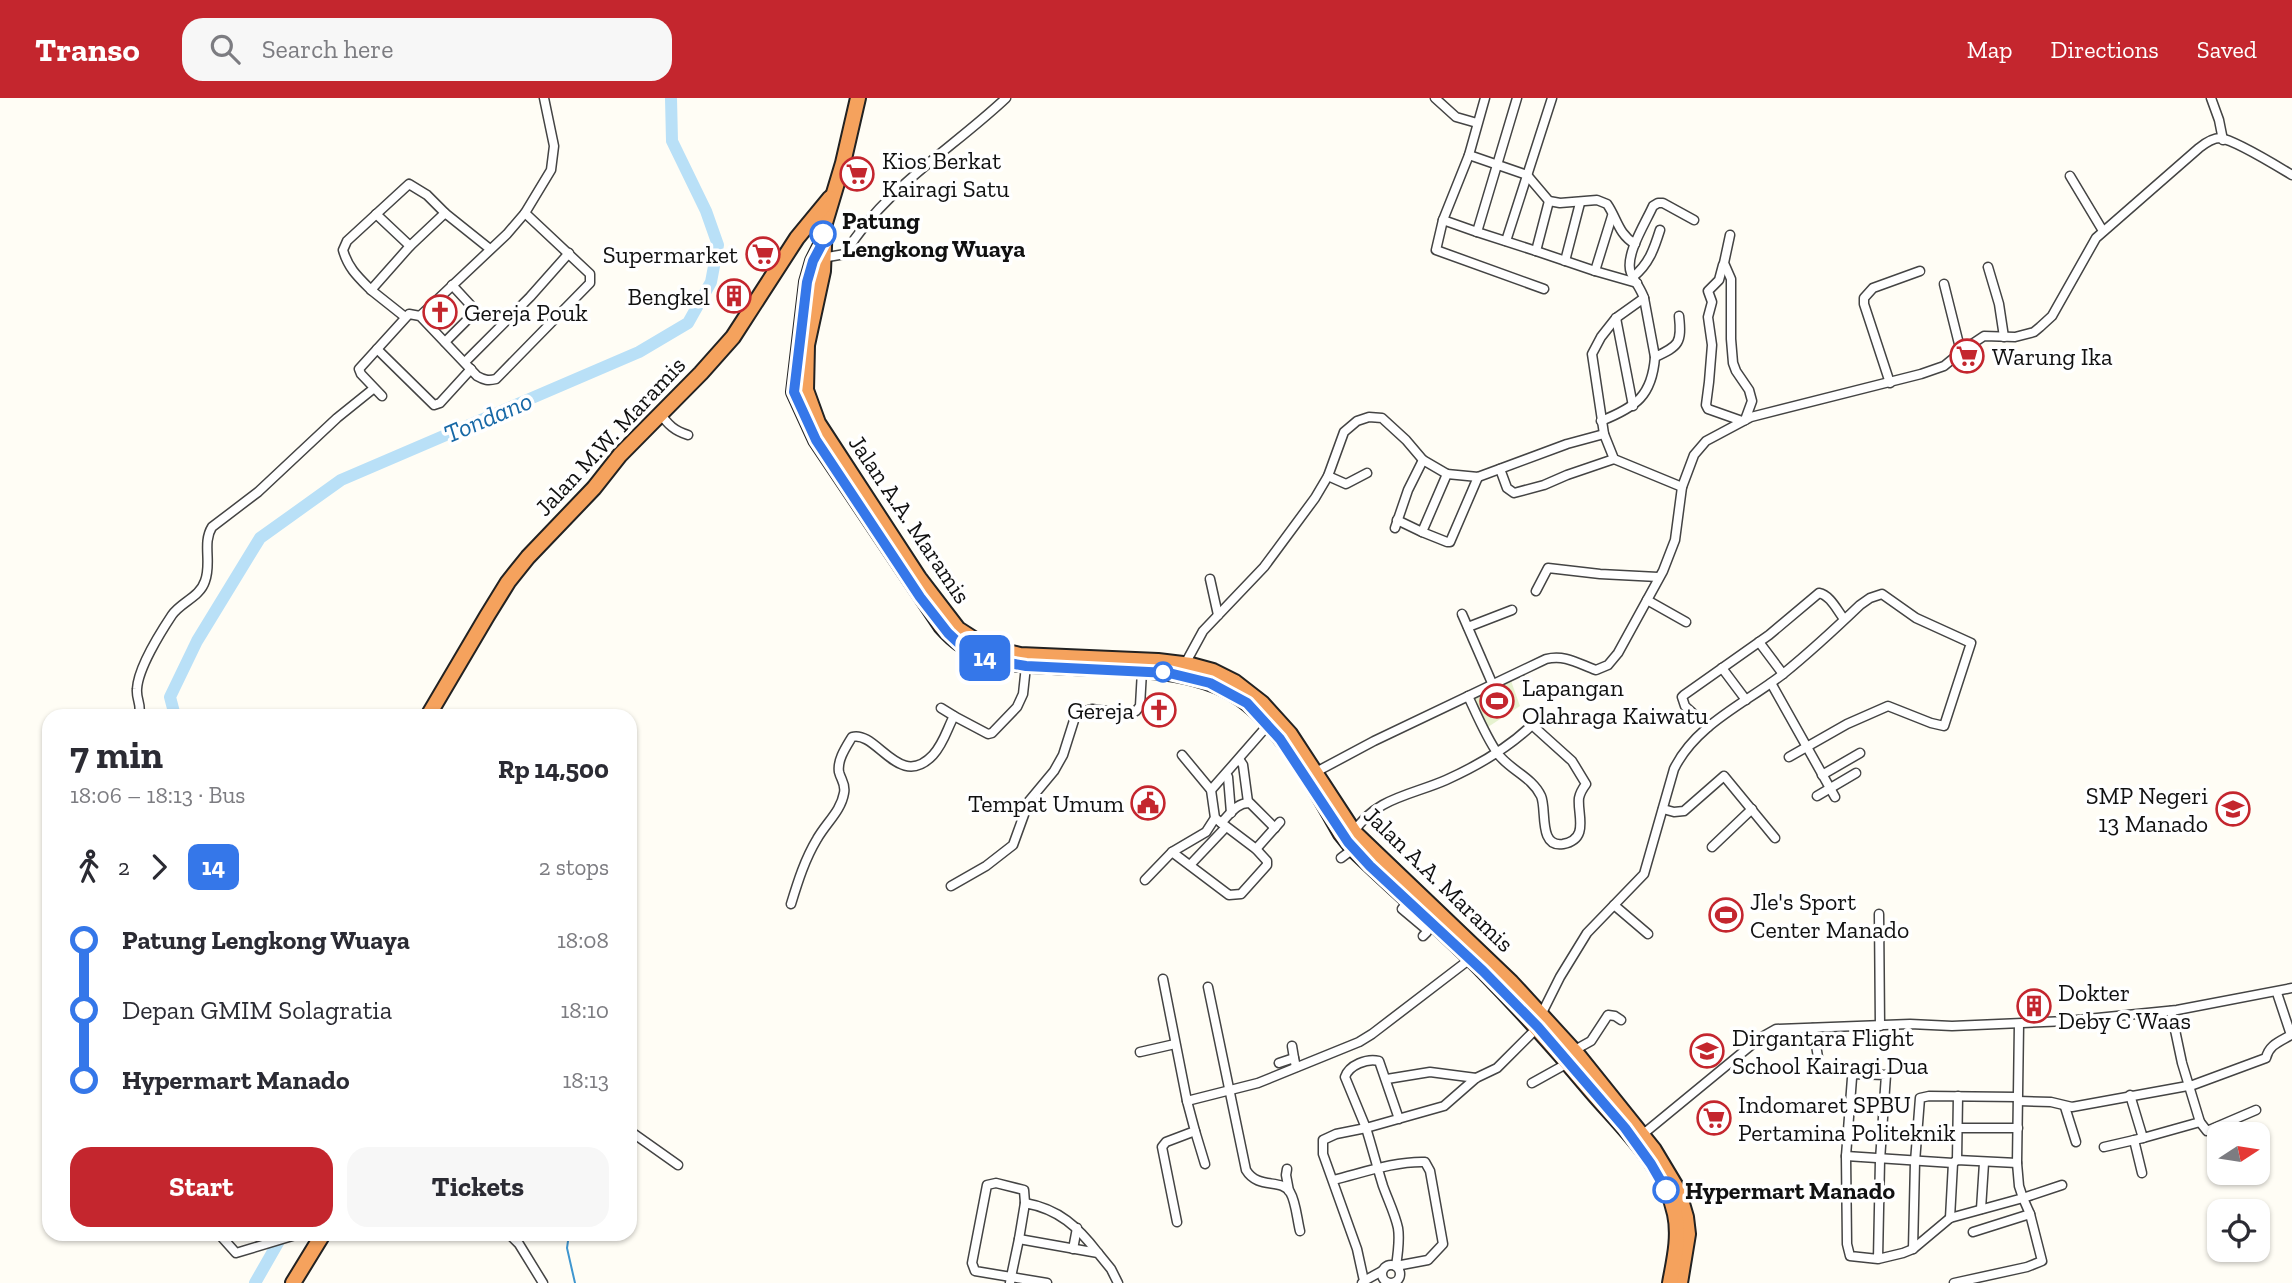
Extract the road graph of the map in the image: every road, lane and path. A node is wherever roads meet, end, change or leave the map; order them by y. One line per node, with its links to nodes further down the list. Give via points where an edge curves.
1 (544, 98): 22 (street, via 554,160)
2 (858, 98): 18 (highway)
3 (1006, 98): 37 (street, via 879,207 845,254)
4 (1435, 98): 10 (street)
5 (1452, 98): 10 (street)
6 (1485, 98): 11 (street)
7 (1517, 98): 14 (street)
8 (1552, 98): 15 (street)
9 (2211, 98): 12 (street)
10 (1449, 110): 11 (street, via 1459,119)
11 (1477, 123): 13 (street)
12 (2223, 140): 16 (street); 29 (street, via 2199,148)
13 (1469, 155): 14 (street); 25 (street)
14 (1498, 163): 15 (street); 28 (street)
15 (1527, 174): 19 (street); 32 (street)
16 (2292, 175)
17 (2070, 176): 29 (street)
18 (833, 194): 31 (highway, Jalan M.W. Maramis); 37 (highway)
19 (1549, 201): 20 (street); 36 (street)
20 (1580, 203): 24 (street, via 1603,201); 39 (street)
21 (445, 213): 23 (street, via 409,184); 34 (street); 35 (street)
22 (525, 213): 35 (street); 38 (street)
23 (376, 214): 34 (street); 48 (street, via 343,250 350,268)
24 (1612, 216): 33 (street, via 1622,234); 42 (street)
25 (1443, 220): 28 (street); 47 (street, via 1436,250)
26 (1694, 220): 33 (street, via 1656,204)
27 (1660, 230): 44 (street, via 1651,256)
28 (1477, 232): 32 (street)
29 (2103, 232): 54 (street, via 2091,243 2046,323 2034,332)
30 (1730, 235): 40 (street)
31 (797, 237): 37 (highway); 64 (highway, Jalan M.W. Maramis, via 733,337)
32 (1506, 241): 36 (street)
33 (1635, 244): 44 (street, via 1629,265)
34 (410, 246): 48 (street)
35 (491, 249): 46 (street)
36 (1536, 251): 39 (street)
37 (820, 252): 72 (highway, via 805,293 794,392 809,429)
38 (569, 253): 59 (street); 59 (street, via 590,274 590,283 496,379 484,380)
39 (1565, 261): 42 (street)
40 (1724, 263): 66 (street, via 1731,279 1733,363 1752,401); 66 (street, via 1719,281 1708,291 1712,345 1706,405 1708,410)
41 (1987, 267): 54 (street)
42 (1595, 271): 44 (street)
43 (1920, 271): 60 (street, via 1879,285 1864,298)
44 (1635, 280): 49 (street)
45 (1944, 284): 57 (street)
46 (452, 285): 50 (street); 55 (street, via 476,311)
47 (1544, 289)
48 (371, 290): 52 (street)
49 (1644, 298): 53 (street); 58 (street)
50 (420, 316): 52 (street); 55 (street)
51 (1679, 316): 58 (street, via 1679,340)
52 (405, 317): 56 (street)
53 (1616, 318): 63 (street); 65 (street, via 1592,355)
54 (2004, 337): 57 (street, via 1984,336)
55 (445, 342): 59 (street)
56 (377, 349): 59 (street, via 434,405); 61 (street, via 359,372)
57 (1961, 352): 60 (street, via 1944,366)
58 (1655, 357): 63 (street, via 1651,384)
59 (468, 366)
60 (1890, 383): 66 (street)
61 (373, 389): 62 (street); 100 (street, via 212,527 204,584 173,614 144,663 137,688)
62 (382, 396)
63 (1633, 406): 65 (street)
64 (660, 414): 68 (street, via 670,426); 101 (highway, Jalan M.W. Maramis, via 508,582)
65 (1601, 421): 67 (street)
66 (1744, 421): 77 (street, via 1699,447)
67 (1604, 434): 69 (street); 71 (street)
68 (688, 435)
69 (1614, 459): 71 (street, via 1521,492 1510,492); 77 (street)
70 (1423, 460): 74 (street); 75 (street, via 1382,418 1369,417 1344,432); 78 (street, via 1396,524)
71 (1500, 469): 76 (street)
72 (843, 473): 90 (highway, Jalan A.A. Maramis, via 932,597 972,640 1009,654); 91 (highway, via 920,597 948,633 964,648 984,657)
73 (1367, 473): 75 (street, via 1346,484)
74 (1447, 474): 76 (street); 78 (street)
75 (1328, 476): 85 (street, via 1264,567)
76 (1478, 477): 78 (street, via 1450,542)
77 (1682, 487): 79 (street, via 1675,540)
78 (1422, 532)
79 (1658, 577): 81 (street, via 1548,568); 82 (street)
80 (1210, 579): 85 (street)
81 (1536, 591)
82 (1647, 600): 87 (street); 95 (street, via 1608,665 1597,670 1555,657)
83 (1512, 610): 88 (street)
84 (1462, 614): 88 (street)
85 (1217, 615): 90 (street)
86 (1844, 620): 89 (street, via 1829,598 1819,593); 94 (street); 105 (street, via 1882,594 1916,618 1970,641 1970,648 1944,726 1888,706)
87 (1686, 622)
88 (1468, 627): 95 (street)
89 (1759, 642): 92 (street); 94 (street)
90 (1185, 664): 111 (highway, Jalan A.A. Maramis, via 1235,682 1262,703)
91 (1026, 666): 93 (highway); 102 (street, via 1017,707 992,733)
92 (1722, 667): 98 (street); 104 (street, via 1682,697 1685,706)
93 (1142, 671): 103 (highway, via 1210,683 1247,703); 133 (street, via 1136,711 1092,709 1076,714 1063,755 1029,801 1013,845)
94 (1783, 674): 96 (street)
95 (1492, 683): 97 (street)
96 (1771, 683): 98 (street); 105 (street)
97 (1468, 696): 106 (street); 111 (street)
98 (1746, 700): 104 (street)
99 (941, 708): 102 (street)
100 (140, 709)
101 (432, 709)
102 (954, 716): 135 (street, via 932,756 916,766 898,762 861,737 852,737 840,765 845,788 841,806 818,838)
103 (1268, 725): 110 (street); 128 (highway)
104 (1708, 727): 120 (street, via 1678,762)
105 (1807, 748): 109 (street); 114 (street)
106 (1497, 753): 106 (street, via 1538,790 1544,828 1554,843 1565,844 1578,835 1579,797 1586,784 1572,761 1532,725); 124 (street, via 1382,804)
107 (1860, 753): 114 (street)
108 (1182, 755): 116 (street)
109 (1789, 757)
110 (1239, 759): 113 (street); 119 (street)
111 (1316, 772): 124 (highway, Jalan A.A. Maramis)
112 (1856, 773): 115 (street)
113 (1226, 774): 116 (street); 122 (street)
114 (1822, 775): 115 (street)
115 (1829, 789): 117 (street); 118 (street)
116 (1212, 790): 123 (street)
117 (1817, 796)
118 (1835, 797)
119 (1248, 802): 122 (street); 127 (street, via 1277,825)
120 (1663, 809): 121 (street, via 1684,811 1724,776); 136 (street, via 1644,874)
121 (1752, 810): 125 (street); 126 (street)
122 (1231, 813): 123 (street)
123 (1221, 823): 127 (street); 129 (street); 131 (street)
124 (1354, 832): 134 (highway, Jalan A.A. Maramis)
125 (1775, 838)
126 (1712, 847)
127 (1256, 849): 131 (street, via 1267,865 1234,896)
128 (1353, 849): 130 (street); 134 (highway)
129 (1172, 852): 131 (street); 132 (street)
130 (1341, 858)
131 (1190, 865)
132 (1145, 880)
133 (951, 887)
134 (1407, 893): 139 (street, via 1402,909 1427,930); 140 (highway); 147 (highway, Jalan A.A. Maramis, via 1511,982)
135 (790, 904)
136 (1614, 905): 138 (street); 147 (street, via 1587,933)
137 (1879, 915): 149 (street)
138 (1648, 934)
139 (1423, 936)
140 (1469, 959): 147 (highway); 159 (street, via 1364,1039)
141 (1163, 979): 152 (street)
142 (1208, 987): 164 (street)
143 (2292, 988): 144 (street)
144 (2277, 993): 145 (street); 151 (street)
145 (2171, 1011): 148 (street); 163 (street)
146 (1621, 1020): 155 (street, via 1608,1016 1591,1041)
147 (1540, 1021): 155 (highway); 160 (street, via 1497,1068)
148 (2019, 1024): 149 (street); 167 (street)
149 (1880, 1026): 150 (street)
150 (1813, 1028): 158 (street); 177 (street, via 1776,1029 1760,1038)
151 (2291, 1037): 163 (street, via 2273,1045 2266,1058)
152 (1175, 1044): 154 (street); 168 (street)
153 (1292, 1046): 156 (street)
154 (1140, 1052)
155 (1571, 1057): 162 (street); 177 (highway); 223 (highway, via 1668,1193 1677,1227)
156 (1294, 1058): 157 (street); 159 (street)
157 (1279, 1063)
158 (1819, 1063)
159 (1296, 1068): 164 (street)
160 (1476, 1078): 161 (street, via 1427,1072); 171 (street, via 1444,1107)
161 (1387, 1079): 171 (street); 173 (street, via 1376,1059 1344,1075)
162 (1532, 1083)
163 (2189, 1085): 165 (street); 172 (street)
164 (1230, 1090): 168 (street); 195 (street, via 1248,1174 1259,1183)
165 (2130, 1095): 169 (street); 179 (street)
166 (1958, 1096): 167 (street); 174 (street); 185 (street, via 1920,1098)
167 (2018, 1099): 169 (street); 175 (street)
168 (1187, 1101): 176 (street)
169 (2065, 1107): 180 (street)
170 (2256, 1110): 172 (street, via 2207,1130)
171 (1399, 1119): 173 (street)
172 (2200, 1122): 179 (street)
173 (1366, 1128): 191 (street); 193 (street, via 1323,1140)
174 (1959, 1128): 175 (street); 184 (street)
175 (2018, 1128): 187 (street)
176 (1195, 1131): 188 (street); 201 (street, via 1162,1147)
177 (1642, 1135): 224 (highway, via 1672,1178 1685,1211 1688,1234)
178 (637, 1136): 189 (street)
179 (2139, 1139): 181 (street); 192 (street)
180 (2076, 1142)
181 (2104, 1147)
182 (1846, 1156): 183 (street); 183 (street, via 1852,1078 1856,1073 1886,1074); 213 (street, via 1848,1251 1857,1258)
183 (1880, 1160): 185 (street); 213 (street)
184 (1955, 1161): 185 (street); 186 (street); 200 (street)
185 (1915, 1162): 211 (street)
186 (1984, 1163): 187 (street); 198 (street)
187 (2017, 1163): 196 (street)
188 (1205, 1164)
189 (678, 1165)
190 (1287, 1169): 195 (street)
191 (1378, 1169): 193 (street); 214 (street, via 1398,1227); 214 (street, via 1425,1161 1430,1171 1443,1244 1428,1260)
192 (2142, 1173)
193 (1333, 1180): 217 (street, via 1357,1249)
194 (2063, 1185): 196 (street)
195 (1289, 1191): 203 (street)
196 (2023, 1198): 198 (street); 199 (street)
197 (1026, 1203): 202 (street, via 1052,1210); 205 (street); 216 (street, via 1024,1190 987,1185 973,1268)
198 (1981, 1209): 200 (street)
199 (2030, 1214): 204 (street); 225 (street, via 2041,1262)
200 (1950, 1218): 211 (street)
201 (1177, 1222)
202 (1077, 1228): 210 (street); 212 (street)
203 (1300, 1231)
204 (1973, 1232)
205 (1019, 1239): 210 (street); 216 (street)
206 (225, 1241): 207 (street, via 236,1253)
207 (276, 1241)
208 (319, 1241): 218 (highway)
209 (516, 1241): 219 (street)
210 (1073, 1249): 212 (street)
211 (1913, 1249): 213 (street)
212 (1098, 1253): 221 (street)
213 (1878, 1258)
214 (1396, 1266): 215 (street); 222 (street, via 1400,1274)
215 (1382, 1270): 217 (street); 222 (street, via 1383,1279)
216 (1011, 1280): 220 (street)
217 (1363, 1282)
218 (293, 1283)
219 (543, 1283)
220 (1047, 1283)
221 (1118, 1283)
222 (1394, 1283)
223 (1670, 1283)
224 (1680, 1283)
225 (1954, 1283)

